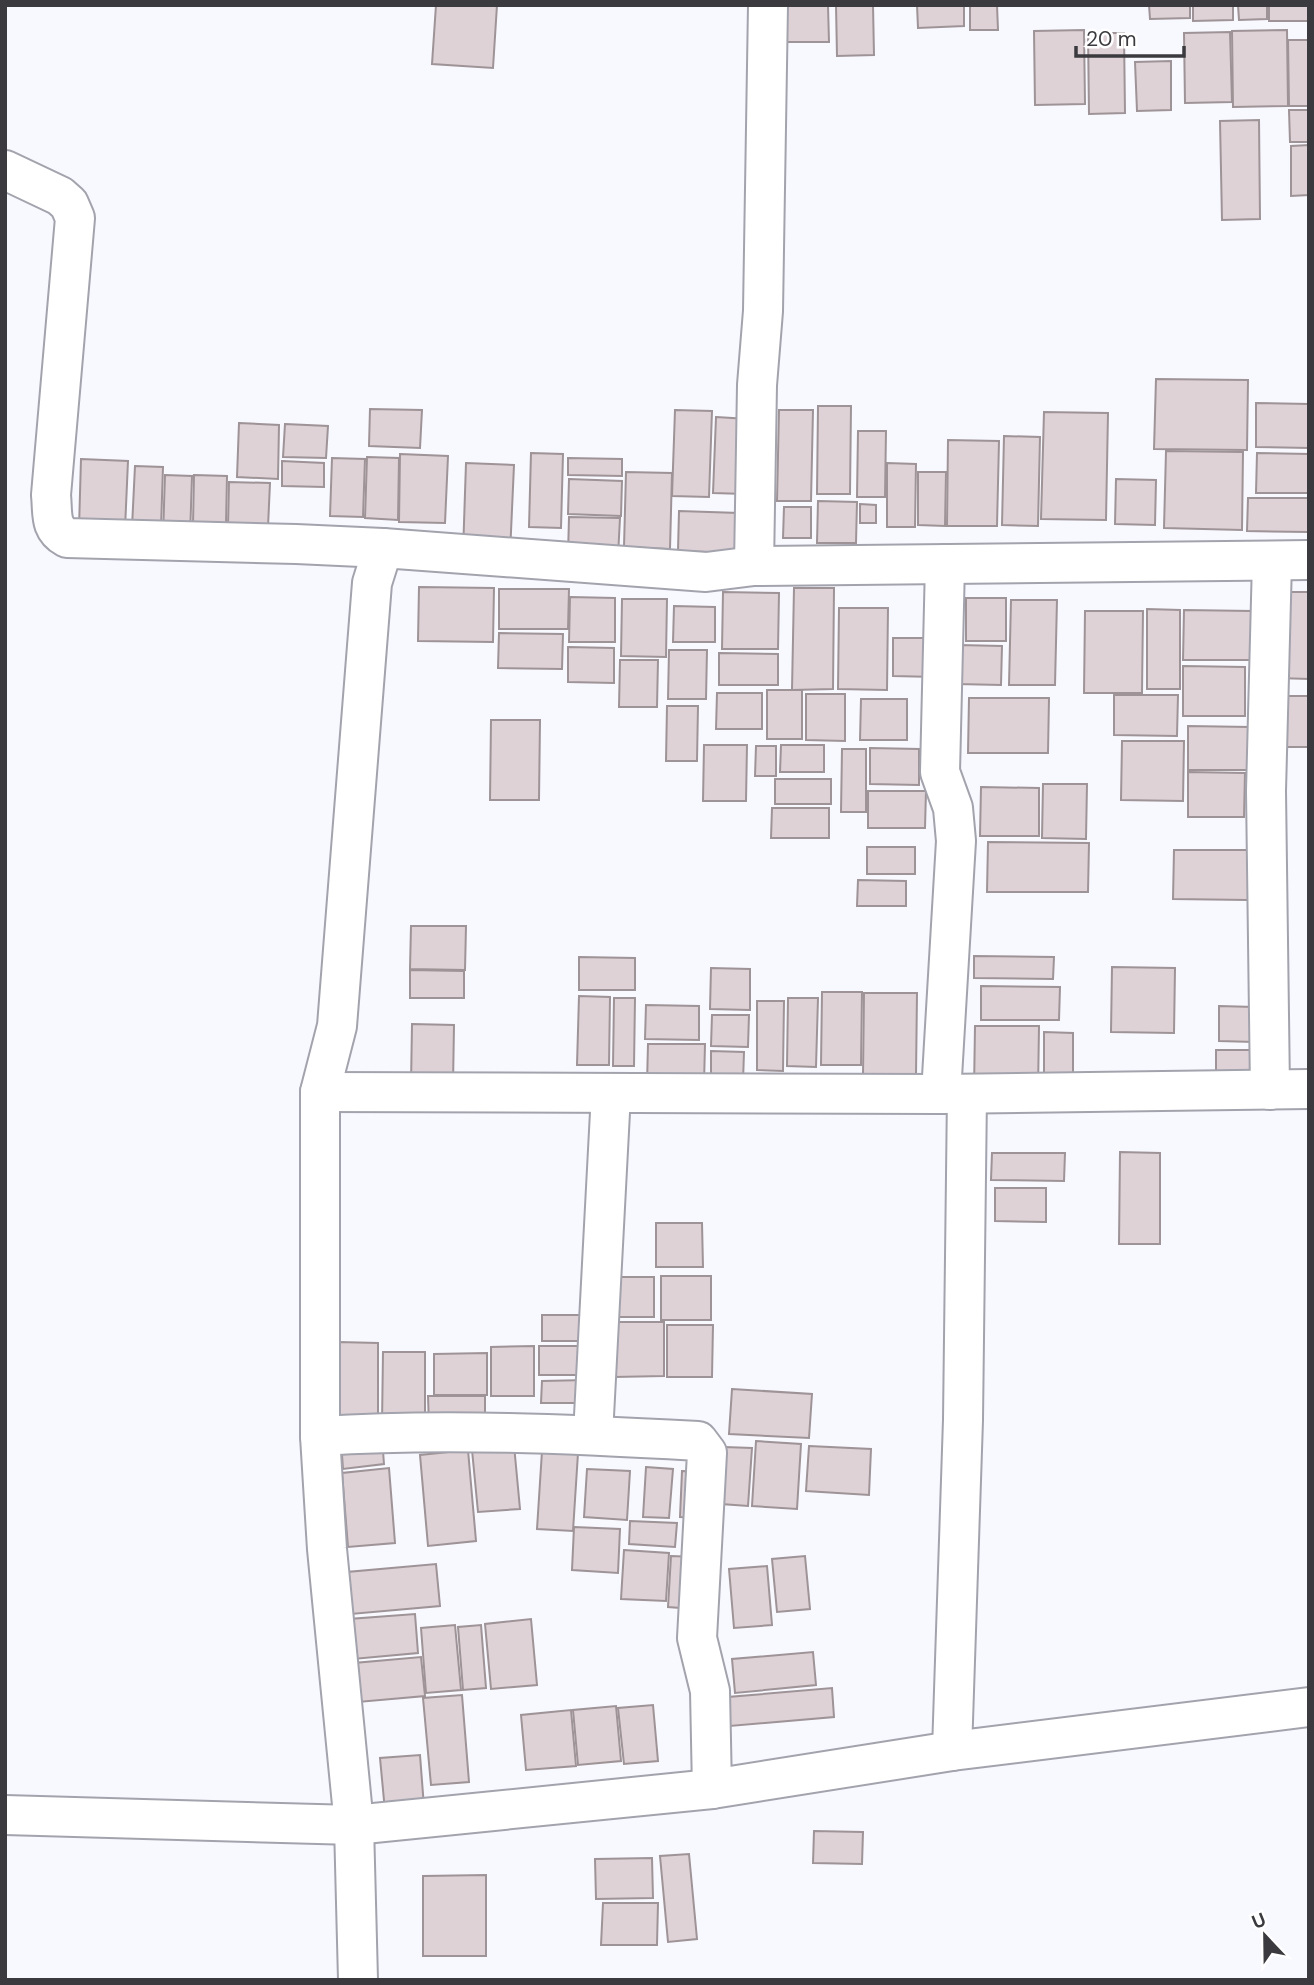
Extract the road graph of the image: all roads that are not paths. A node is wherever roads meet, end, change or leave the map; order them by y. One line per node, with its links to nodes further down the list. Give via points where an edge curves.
1 (768, 5): 6 (street)
2 (5, 170): 3 (street, via 60,196 75,218 51,495 58,533 67,538)
3 (383, 548): 6 (street, via 706,572); 9 (street, via 372,583 337,1026)
4 (1291, 561): 5 (street); 8 (street, via 1266,791)
5 (945, 564): 6 (street); 11 (street, via 940,772 953,808 956,841)
6 (754, 566)
7 (1309, 1089): 8 (street)
8 (1270, 1090): 11 (street)
9 (320, 1092): 10 (street); 13 (street)
10 (611, 1093): 11 (street); 12 (street)
11 (954, 1094): 15 (street, via 963,1420)
12 (593, 1435): 13 (street, via 379,1432); 16 (street, via 698,1441 707,1453 697,1638 710,1691)
13 (320, 1436): 18 (street)
14 (1309, 1707): 15 (street)
15 (951, 1751): 16 (street)
16 (712, 1789): 18 (street)
17 (5, 1815): 18 (street)
18 (354, 1825): 19 (street)
19 (358, 1980)

